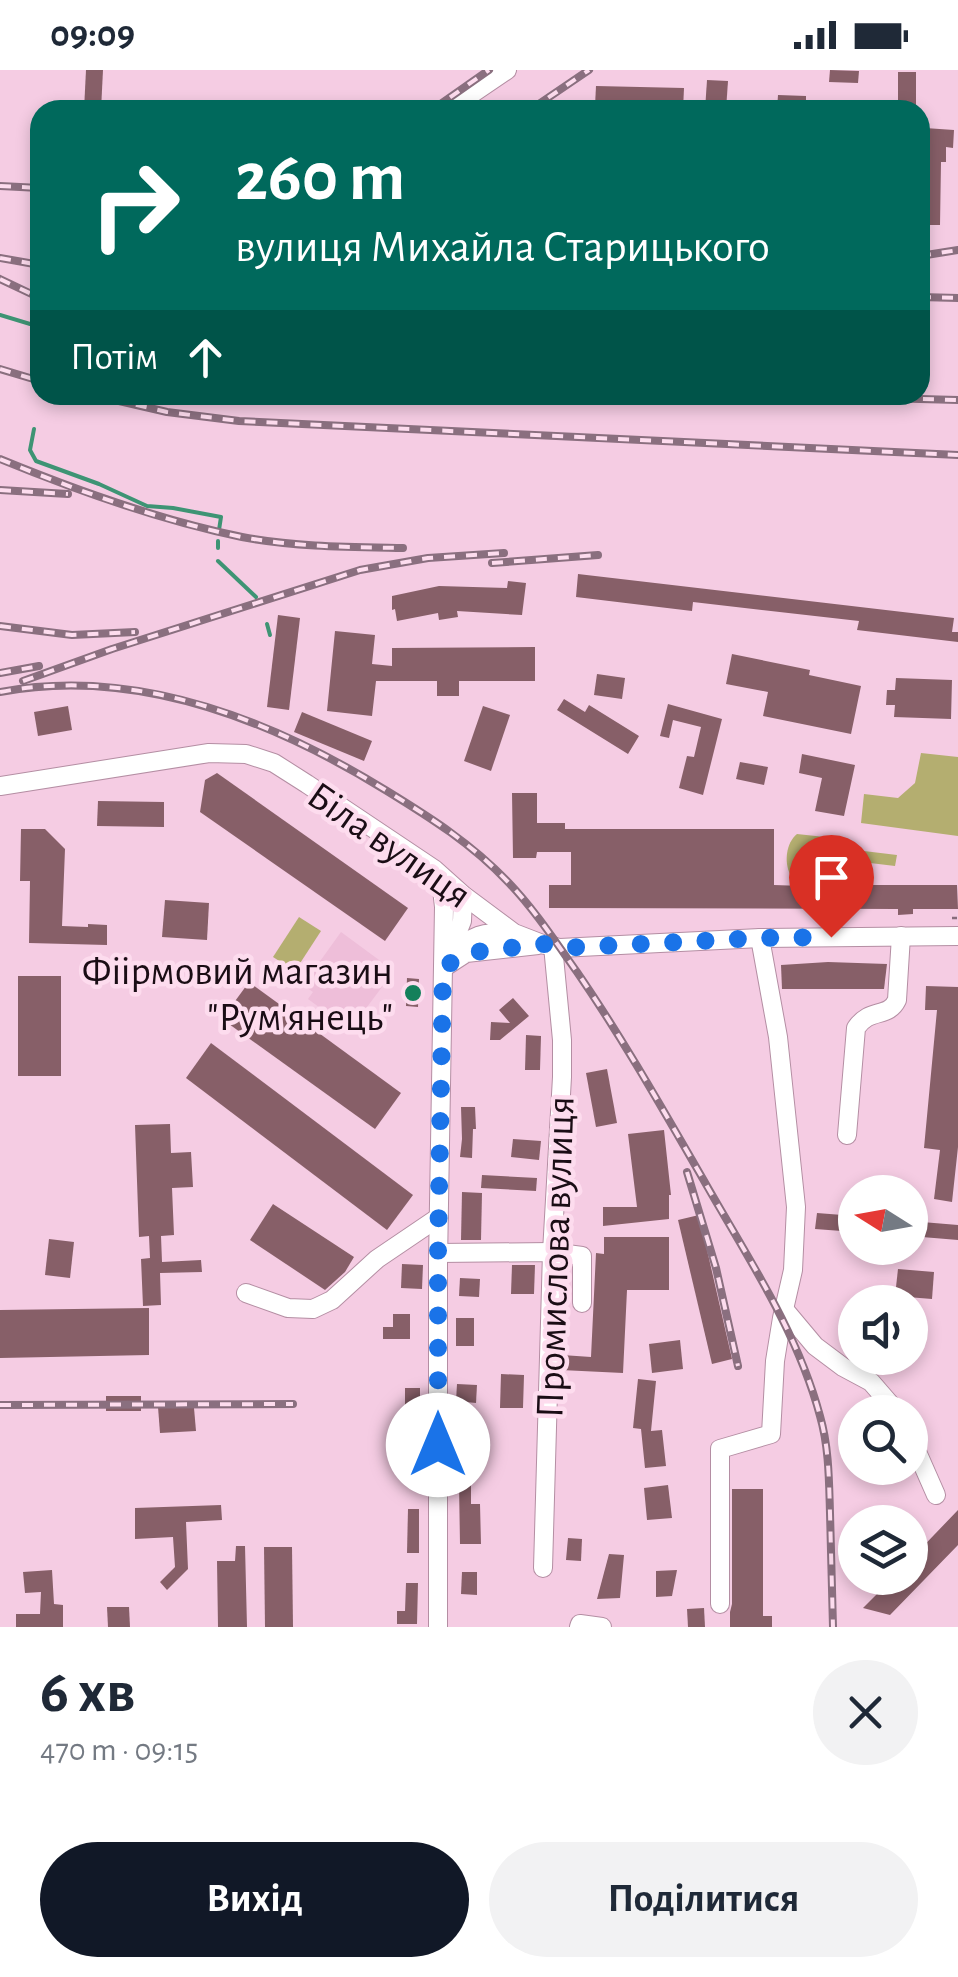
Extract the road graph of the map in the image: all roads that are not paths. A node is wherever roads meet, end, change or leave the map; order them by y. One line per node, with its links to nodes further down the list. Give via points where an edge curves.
1 (507, 70): 2 (street)
2 (463, 100)
3 (0, 786): 4 (street, Біла вулиця, via 209,753 246,754 307,784)
4 (434, 870): 5 (street, Біла вулиця); 11 (street, via 444,908)
5 (463, 895): 7 (street, Біла вулиця); 11 (street, via 462,921)
6 (956, 924): 8 (street, Біла вулиця)
7 (514, 932): 10 (street, Біла вулиця); 11 (street, via 480,933)
8 (901, 936): 9 (street, Біла вулиця); 12 (street, via 897,1000 856,1028)
9 (760, 938): 10 (street, Біла вулиця); 18 (street, via 796,1206)
10 (549, 945): 11 (street, via 466,953); 14 (street, Промислова вулиця, via 562,1040)
11 (443, 968): 13 (street)
12 (847, 1135)
13 (439, 1217): 15 (street); 16 (street, via 313,1309)
14 (552, 1252): 15 (street); 17 (street, via 582,1256); 22 (street, Промислова вулиця)
15 (438, 1253): 24 (street)
16 (246, 1294)
17 (582, 1304)
18 (784, 1309): 19 (street, via 815,1346); 23 (street, via 771,1434 720,1450)
19 (882, 1395)
20 (928, 1477): 21 (street)
21 (936, 1495)
22 (543, 1568)
23 (720, 1604)
24 (438, 1627)
25 (579, 1627): 26 (street)
26 (602, 1627)

